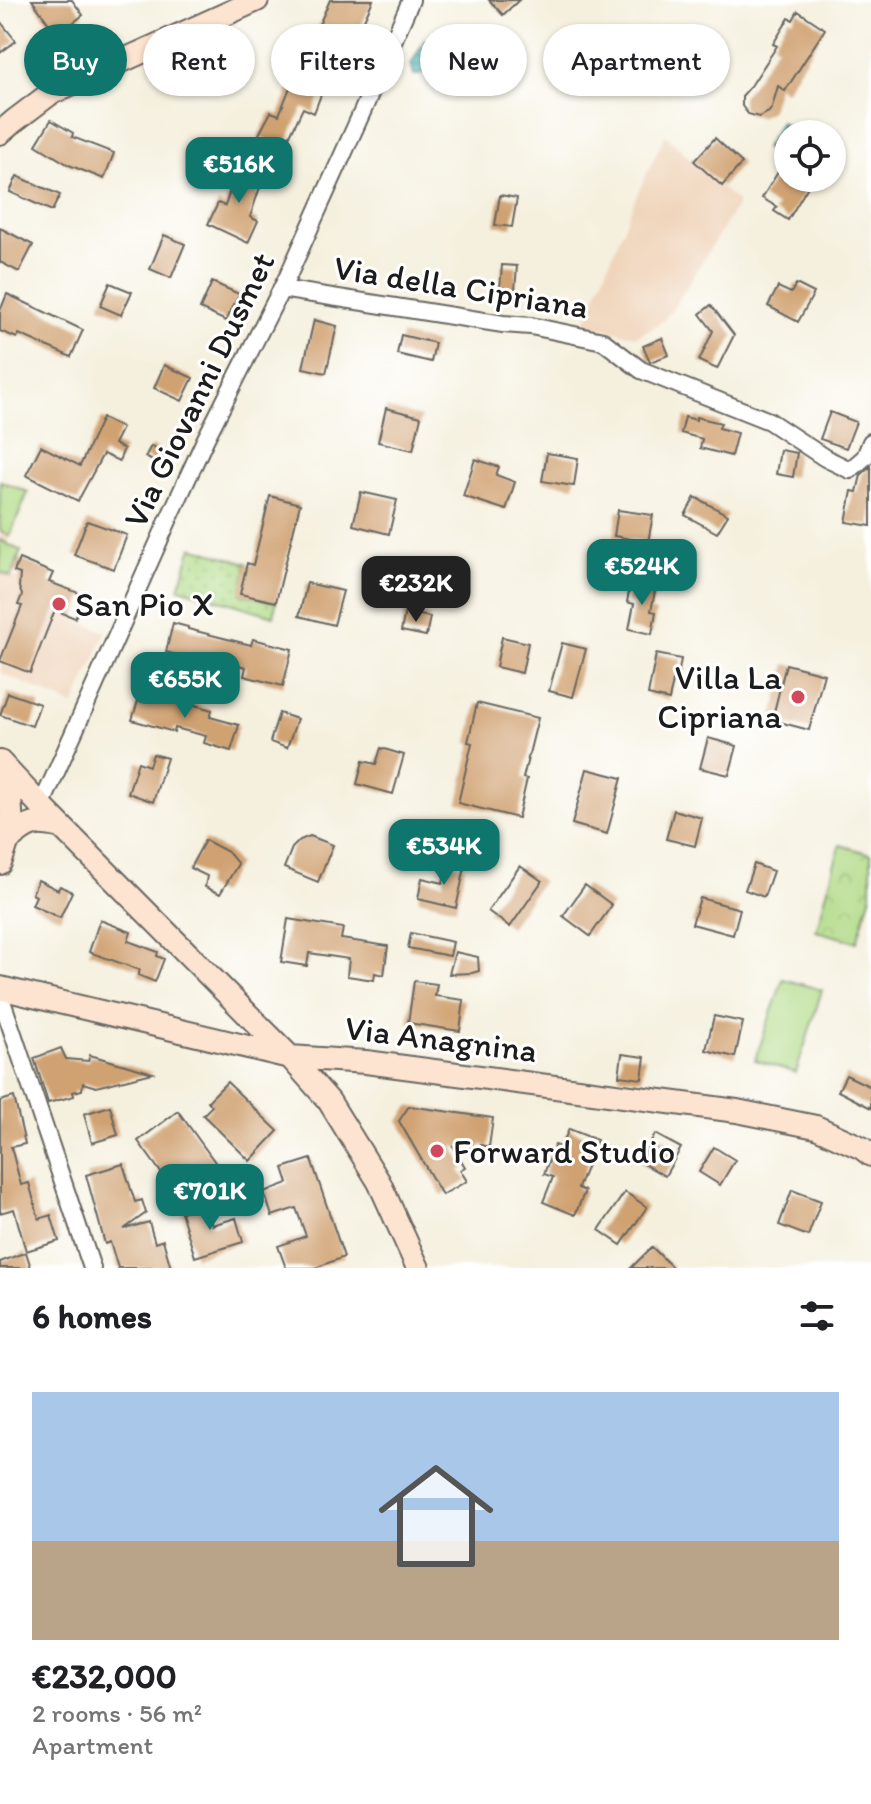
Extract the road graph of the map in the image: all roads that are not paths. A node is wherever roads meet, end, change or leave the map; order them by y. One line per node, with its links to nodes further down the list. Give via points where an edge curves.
1 (257, 0): 3 (main road, via 51,93)
2 (411, 0): 4 (street, Via Giovanni Dusmet)
3 (0, 133)
4 (281, 289): 5 (street, Via della Cipriana, via 603,341 641,370 769,421 850,470 865,457); 8 (street, Via Giovanni Dusmet, via 205,440)
5 (871, 442)
6 (0, 762): 8 (main road)
7 (0, 770): 10 (main road, via 12,814)
8 (41, 806): 9 (main road)
9 (62, 827): 10 (main road, via 25,826); 14 (main road)
10 (9, 840): 11 (main road)
11 (0, 863)
12 (0, 974): 13 (main road)
13 (6, 992): 15 (main road, Via Anagnina); 19 (street)
14 (252, 1019): 15 (main road, via 249,1036); 16 (main road)
15 (231, 1043): 16 (main road, Via Anagnina)
16 (290, 1057): 17 (main road, Via Anagnina, via 366,1062 737,1111 816,1127); 18 (main road, via 329,1101 379,1182)
17 (871, 1155)
18 (414, 1261)
19 (92, 1268)

